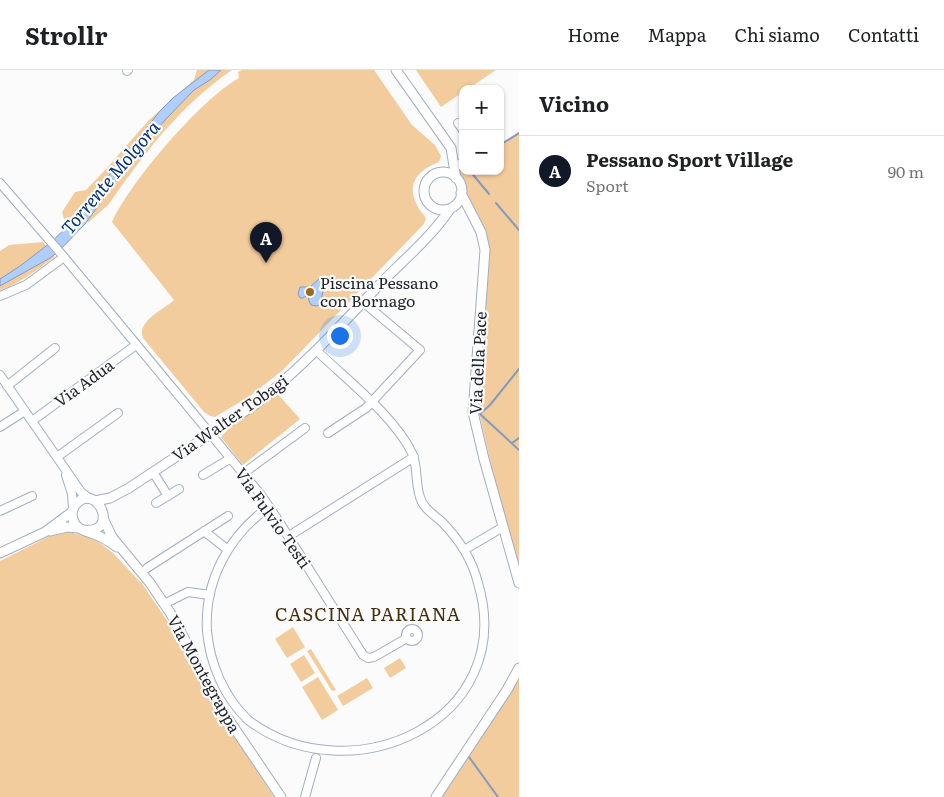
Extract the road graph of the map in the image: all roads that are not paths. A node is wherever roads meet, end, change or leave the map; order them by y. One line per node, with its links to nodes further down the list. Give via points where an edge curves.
1 (396, 70): 2 (street)
2 (445, 139): 4 (street); 5 (street, via 450,154)
3 (459, 165): 4 (street)
4 (455, 168): 6 (street)
5 (444, 172): 6 (street); 10 (street, via 431,177 425,185 424,195)
6 (456, 178): 9 (street)
7 (0, 183): 8 (street, Via Fulvio Testi)
8 (3, 192): 14 (street, Via Fulvio Testi)
9 (461, 193): 11 (street); 12 (street, Via della Pace)
10 (430, 205): 11 (street, via 440,210); 13 (street, via 436,220)
11 (451, 208): 12 (street, via 467,213); 13 (street, Via Walter Tobagi)
12 (478, 226): 48 (street, Via della Pace, via 485,254 473,409)
13 (431, 233): 16 (street, Via Walter Tobagi)
14 (63, 256): 15 (street, via 26,285); 17 (street, Via Fulvio Testi)
15 (0, 296)
16 (363, 302): 19 (street, Via Walter Tobagi); 22 (street, via 420,350)
17 (136, 345): 25 (street, Via Adua); 29 (street, Via Fulvio Testi)
18 (55, 348): 21 (street)
19 (317, 350): 22 (street); 29 (street, Via Walter Tobagi, via 257,403)
20 (0, 375): 21 (street)
21 (7, 386): 23 (street)
22 (371, 402): 28 (street); 31 (street, via 395,426)
23 (25, 412): 25 (street); 26 (street)
24 (118, 413): 30 (street)
25 (32, 420): 30 (street)
26 (0, 428)
27 (305, 428): 35 (street)
28 (328, 433)
29 (210, 434): 32 (street, Via Fulvio Testi); 34 (street, Via Walter Tobagi)
30 (57, 456): 33 (street)
31 (414, 457): 52 (street); 54 (street, via 422,502)
32 (231, 458): 35 (street, Via Fulvio Testi); 36 (street)
33 (62, 464): 41 (street, via 81,492); 44 (street)
34 (154, 472): 37 (street, Via Walter Tobagi); 40 (street)
35 (244, 473): 43 (street, Via Fulvio Testi)
36 (203, 475)
37 (129, 488): 41 (street, Via Walter Tobagi, via 110,498); 46 (street, Via Walter Tobagi)
38 (179, 489): 40 (street)
39 (32, 496): 45 (street)
40 (168, 496): 42 (street)
41 (93, 500): 44 (street, via 82,500); 46 (street, via 100,505)
42 (156, 503)
43 (269, 507): 52 (street, Via Fulvio Testi); 53 (street, via 248,524)
44 (73, 510): 49 (street, via 73,520); 51 (street)
45 (0, 511)
46 (103, 516): 49 (street, via 94,530); 56 (street, Via Montegrappa, via 110,533)
47 (228, 516): 50 (street)
48 (503, 527): 54 (street); 58 (street, Via della Pace)
49 (81, 529): 51 (street); 56 (street, Via Montegrappa)
50 (204, 531): 53 (street); 57 (street)
51 (45, 532): 55 (street)
52 (289, 536): 61 (street, Via Fulvio Testi, via 363,655 374,657)
53 (228, 550): 59 (street, via 216,573)
54 (464, 550): 63 (street, via 482,599 483,645 468,689)
55 (0, 553)
56 (126, 554): 60 (street, Via Montegrappa)
57 (147, 568)
58 (519, 583)
59 (210, 595): 60 (street, via 188,592); 64 (street, via 209,644 223,686 239,711 255,727 276,743)
60 (164, 604): 66 (street, Via Montegrappa, via 212,695)
61 (407, 638)
62 (519, 668): 68 (street)
63 (434, 730)
64 (294, 751)
65 (327, 760): 67 (street, via 312,757)
66 (281, 797)
67 (305, 797)
68 (436, 797)

